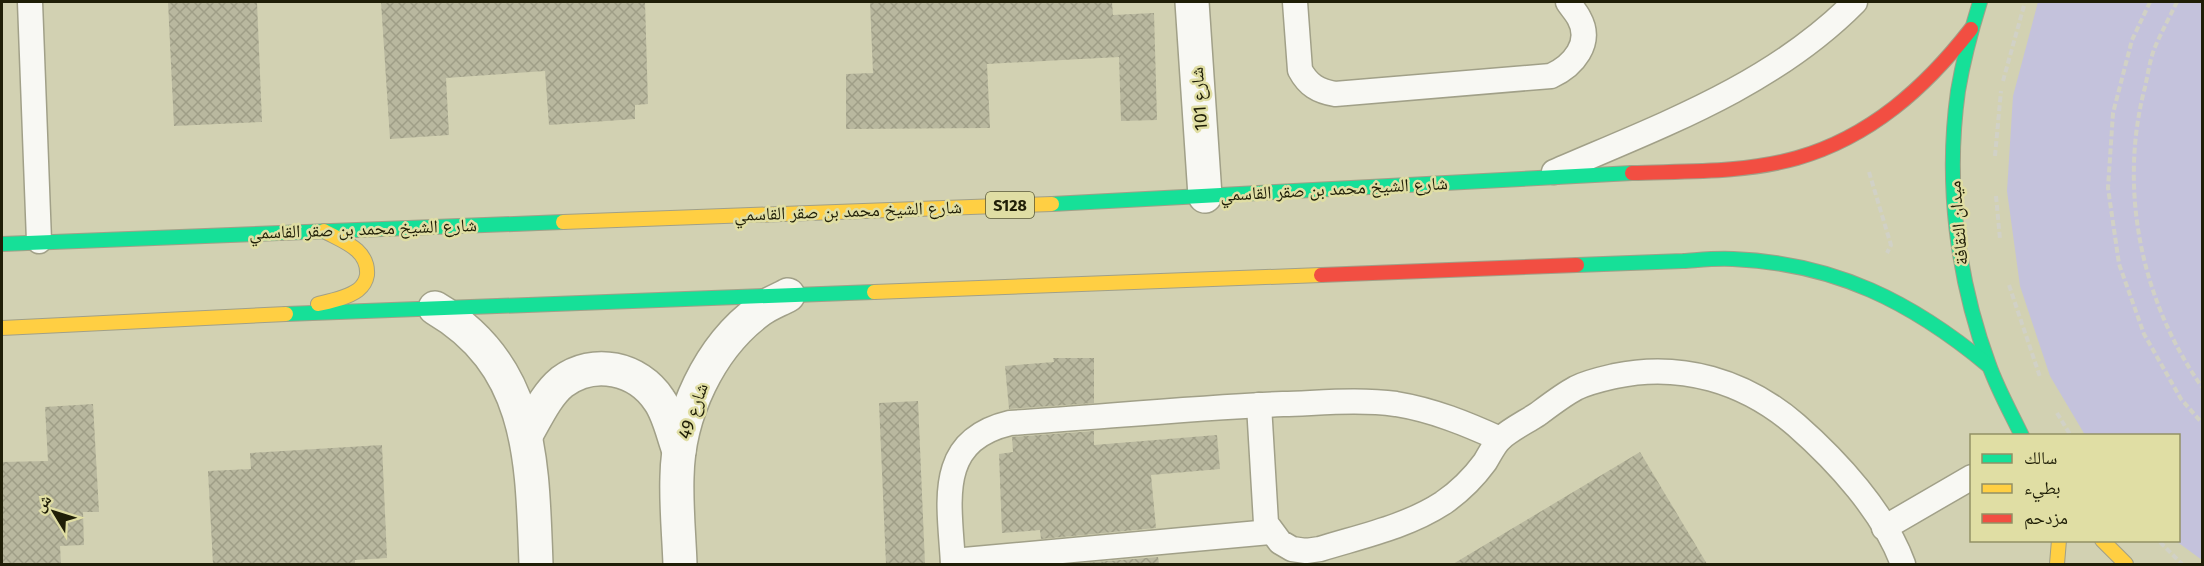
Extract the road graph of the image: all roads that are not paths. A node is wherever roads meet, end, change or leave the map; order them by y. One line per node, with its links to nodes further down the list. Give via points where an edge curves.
1 (30, 2): 11 (lane)
2 (1192, 2): 9 (street, شارع 101)
3 (1295, 2): 4 (lane, via 1300,70 1313,87 1335,94 1551,76 1571,64 1582,43 1580,20)
4 (1568, 2)
5 (1855, 2): 8 (lane, via 1796,53 1749,83)
6 (1980, 2): 7 (main road, ميدان الثقافة)
7 (1971, 29): 8 (main road, شارع الشيخ محمد بن صقر القاسمي / S128, via 1924,86 1865,130 1832,146 1761,165); 17 (main road, ميدان الثقافة, via 1955,114 1953,199 1964,284)
8 (1540, 178): 9 (main road, شارع الشيخ محمد بن صقر القاسمي / S128)
9 (1205, 196): 10 (main road, شارع الشيخ محمد بن صقر القاسمي / S128)
10 (324, 231): 11 (main road, شارع الشيخ محمد بن صقر القاسمي / S128); 15 (main road, via 361,253 368,274 363,285 354,293)
11 (39, 241): 12 (main road, شارع الشيخ محمد بن صقر القاسمي / S128)
12 (2, 244)
13 (788, 295): 14 (main road); 17 (main road, via 1732,259 1779,263 1870,288 1952,335); 22 (street, شارع 49, via 760,309 715,358 698,388)
14 (435, 308): 15 (main road); 20 (street, via 457,321 494,361 515,401)
15 (281, 314): 16 (main road)
16 (2, 328)
17 (1989, 366): 19 (main road, ميدان الثقافة)
18 (1259, 405): 21 (lane, via 1360,401 1396,404 1467,424); 25 (lane, via 1266,523); 28 (lane, via 996,427 970,443 953,469 949,484)
19 (2022, 434)
20 (526, 435): 22 (street, via 546,400 562,382 581,371 604,368 627,372 646,384 661,401); 29 (street)
21 (1500, 439): 24 (lane, via 1576,388 1602,379 1656,371 1711,378 1762,399 1818,444); 25 (lane, via 1466,483 1445,501 1403,524 1306,551 1292,549)
22 (679, 451): 30 (street, شارع 49)
23 (1970, 478): 24 (lane)
24 (1884, 528): 31 (lane)
25 (1270, 532): 28 (lane)
26 (2059, 542): 32 (main road)
27 (2104, 542): 33 (main road)
28 (953, 563)
29 (536, 564)
30 (680, 564)
31 (1903, 564)
32 (2057, 564)
33 (2126, 564)

